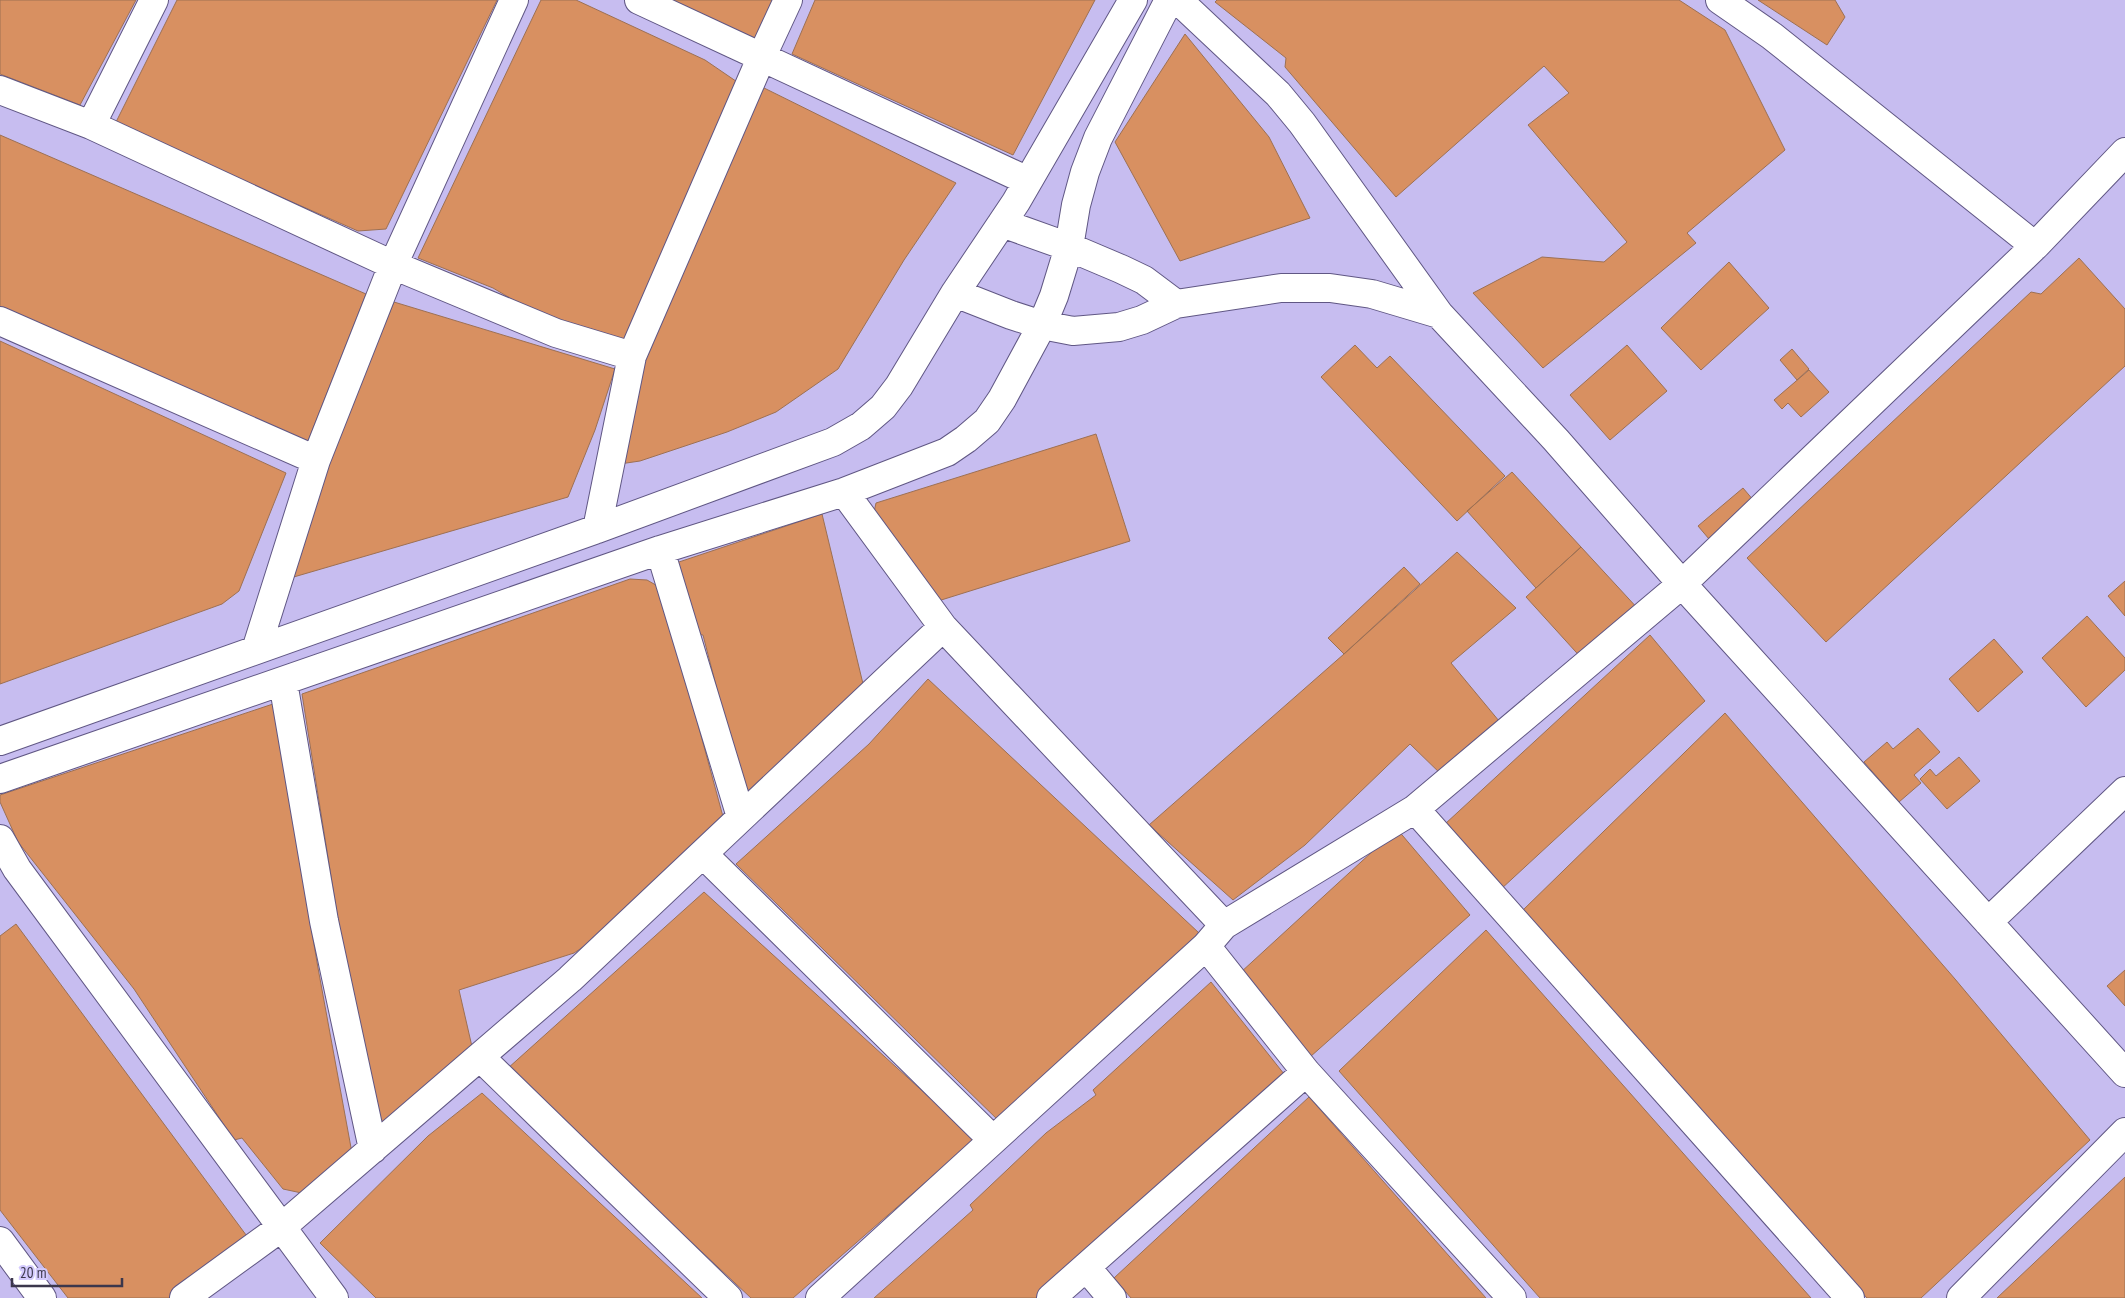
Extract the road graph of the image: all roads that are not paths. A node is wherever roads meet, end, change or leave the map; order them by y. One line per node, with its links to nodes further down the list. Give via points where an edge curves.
1 (154, 0): 11 (street)
2 (514, 0): 17 (street)
3 (639, 0): 9 (street)
4 (788, 0): 9 (street)
5 (1133, 0): 13 (street)
6 (1169, 0): 16 (street, via 1098,138 1080,188)
7 (1178, 0): 20 (street, via 1278,94)
8 (1720, 0): 15 (street, via 1772,36)
9 (762, 56): 13 (street); 23 (street)
10 (0, 90): 11 (street)
11 (91, 125): 17 (street)
12 (2125, 152): 15 (street)
13 (1028, 181): 14 (street)
14 (1002, 223): 16 (street); 18 (street)
15 (2035, 246): 28 (street)
16 (1069, 247): 19 (street, via 1144,280); 22 (street)
17 (393, 265): 23 (street, via 556,333); 24 (street)
18 (955, 293): 22 (street); 26 (street, via 899,386 883,407 860,426 833,442)
19 (1176, 304): 20 (street, via 1281,288 1330,288 1372,294); 22 (street, via 1119,327 1074,331)
20 (1439, 314): 28 (street, via 1556,440)
21 (0, 321): 24 (street)
22 (1042, 325): 25 (street, via 987,422 947,452)
23 (632, 356): 26 (street)
24 (316, 460): 30 (street)
25 (844, 492): 27 (street); 29 (street)
26 (597, 529): 30 (street)
27 (660, 550): 31 (street); 36 (street)
28 (1682, 584): 35 (street); 39 (street)
29 (943, 627): 36 (street); 40 (street)
30 (256, 650): 32 (street)
31 (283, 682): 33 (street); 47 (street, via 324,921)
32 (0, 741)
33 (0, 779)
34 (2125, 791): 39 (street)
35 (1415, 810): 40 (street); 59 (street)
36 (741, 817): 38 (street)
37 (0, 839): 48 (street, via 17,869)
38 (703, 854): 42 (street, via 570,979); 46 (street)
39 (1988, 922): 44 (street)
40 (1224, 925): 41 (street)
41 (1206, 946): 43 (street); 46 (street)
42 (480, 1057): 47 (street); 54 (street)
43 (1306, 1072): 50 (street); 58 (street)
44 (2125, 1073)
45 (2125, 1132): 60 (street)
46 (993, 1140): 55 (street)
47 (373, 1149): 48 (street)
48 (283, 1226): 52 (street); 53 (street)
49 (0, 1241): 51 (street)
50 (1086, 1267): 56 (street); 57 (street)
51 (42, 1298)
52 (184, 1298)
53 (334, 1298)
54 (728, 1298)
55 (820, 1298)
56 (1051, 1298)
57 (1112, 1298)
58 (1512, 1298)
59 (1850, 1298)
60 (1961, 1298)

